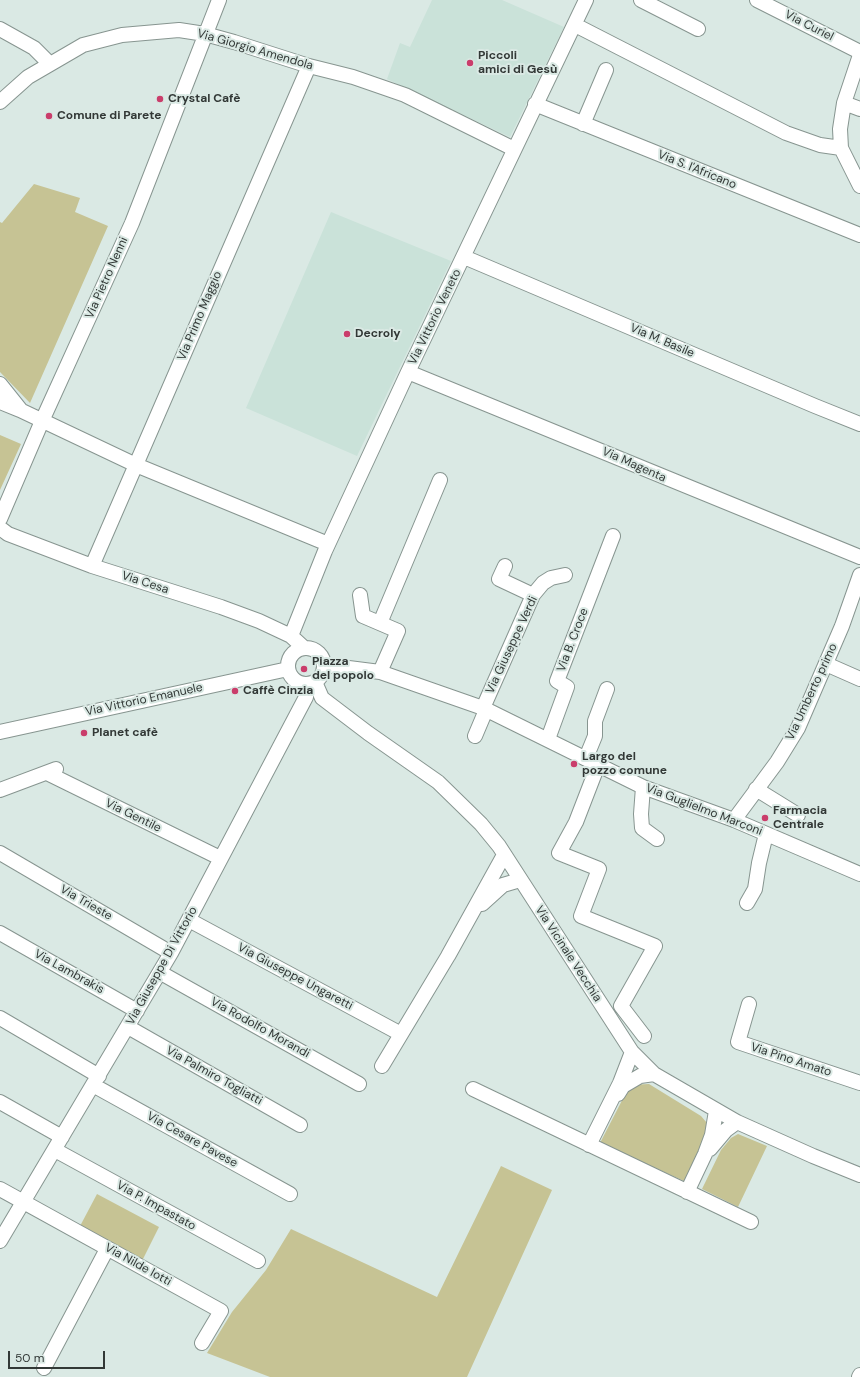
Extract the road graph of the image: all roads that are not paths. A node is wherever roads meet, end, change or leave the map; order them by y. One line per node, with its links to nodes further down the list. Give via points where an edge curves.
1 (219, 0): 8 (street, Via Pietro Nenni)
2 (586, 0): 5 (street, Via Vittorio Veneto)
3 (641, 0): 7 (street)
4 (757, 0): 9 (street, Via Curiel)
5 (577, 25): 16 (street, Via Vittorio Veneto); 19 (street, via 786,132 820,145)
6 (0, 29): 11 (street, via 34,48)
7 (698, 29)
8 (205, 34): 11 (street, Via Giorgio Amendola, via 179,30 122,35 83,45); 12 (street, Via Giorgio Amendola); 28 (street, Via Pietro Nenni, via 132,223)
9 (860, 52)
10 (860, 55): 15 (street)
11 (50, 64): 14 (street, Via Giorgio Amendola, via 28,77)
12 (309, 66): 20 (street, Via Giorgio Amendola, via 353,77 405,95); 30 (street, Via Primo Maggio)
13 (606, 70): 18 (street)
14 (0, 102)
15 (844, 103): 17 (street); 19 (street, via 840,129)
16 (535, 104): 18 (street, Via S. l'Africano); 20 (street, Via Vittorio Veneto)
17 (860, 109)
18 (583, 124): 22 (street, Via S. l'Africano)
19 (841, 148): 21 (street)
20 (514, 149): 23 (street, Via Vittorio Veneto)
21 (860, 186)
22 (860, 235)
23 (464, 257): 24 (street, Via Vittorio Veneto); 29 (street, Via M. Basile)
24 (408, 372): 35 (street, Via Vittorio Veneto); 36 (street, Via Magenta)
25 (0, 384): 27 (street)
26 (0, 402): 27 (street)
27 (20, 410): 28 (street)
28 (42, 421): 30 (street); 32 (street, Via Pietro Nenni)
29 (860, 424)
30 (136, 465): 35 (street); 37 (street, Via Primo Maggio)
31 (440, 480): 43 (street)
32 (0, 519)
33 (0, 528): 37 (street, Via Cesa, via 8,534)
34 (613, 536): 56 (street, Via B. Croce, via 557,680 567,687)
35 (328, 544): 44 (street, Via Vittorio Veneto)
36 (860, 557)
37 (92, 566): 44 (street, Via Cesa, via 221,607)
38 (505, 566): 42 (street, via 499,579)
39 (860, 575): 46 (street, Via Umberto primo)
40 (565, 576): 42 (street, Via Giuseppe Verdi, via 551,578)
41 (360, 595): 43 (street, via 363,616)
42 (533, 595): 53 (street, Via Giuseppe Verdi)
43 (380, 623): 49 (street, via 398,631)
44 (291, 636): 45 (street, Via Cesa)
45 (303, 647): 47 (street, via 318,651); 48 (street, via 293,653)
46 (826, 664): 50 (street); 59 (street, Via Umberto primo, via 798,728)
47 (325, 665): 49 (street, Via Guglielmo Marconi); 51 (street, via 324,672)
48 (288, 669): 51 (street, via 293,678 302,684); 54 (street, Via Vittorio Emanuele)
49 (380, 672): 53 (street, Via Guglielmo Marconi)
50 (860, 679)
51 (311, 683): 66 (street, Via Vicinale Vecchia, via 322,698 438,782 481,824); 67 (street, Via Giuseppe Di Vittorio, via 306,697)
52 (607, 689): 57 (street, via 595,721)
53 (484, 709): 55 (street, Via Giuseppe Verdi); 56 (street, Via Guglielmo Marconi)
54 (0, 732)
55 (475, 736)
56 (548, 740): 57 (street, Via Guglielmo Marconi)
57 (592, 761): 58 (street, Via Guglielmo Marconi); 81 (street, via 576,822 559,853 599,869 581,916 654,946 622,1006)
58 (643, 787): 62 (street, Via Guglielmo Marconi); 64 (street, via 642,828)
59 (756, 789): 61 (street); 62 (street, Via Umberto primo)
60 (0, 790): 67 (street, Via Gentile, via 53,770)
61 (798, 815)
62 (734, 820): 63 (street, Via Guglielmo Marconi)
63 (766, 834): 68 (street, Via Guglielmo Marconi); 70 (street)
64 (657, 839)
65 (0, 853): 73 (street, Via Trieste)
66 (504, 855): 69 (street, Via Vicinale Vecchia); 74 (street)
67 (220, 858): 71 (street, Via Giuseppe Di Vittorio)
68 (860, 874)
69 (520, 880): 74 (street, via 503,884 481,906); 82 (street, Via Vicinale Vecchia)
70 (754, 897)
71 (189, 920): 73 (street, Via Giuseppe Di Vittorio); 80 (street, Via Giuseppe Ungaretti)
72 (0, 934): 77 (street, Via Lambrakis)
73 (171, 953): 75 (street, Via Giuseppe Di Vittorio)
74 (448, 956): 80 (street)
75 (161, 973): 77 (street, Via Giuseppe Di Vittorio); 87 (street, Via Rodolfo Morandi)
76 (749, 1004): 86 (street, Via Pino Amato, via 738,1042)
77 (137, 1011): 79 (street, Via Giuseppe Di Vittorio)
78 (0, 1018): 85 (street, Via Cesare Pavese)
79 (128, 1027): 85 (street, Via Giuseppe Di Vittorio); 93 (street, Via Palmiro Togliatti)
80 (401, 1034): 83 (street)
81 (644, 1036)
82 (632, 1052): 84 (street, Via Vicinale Vecchia); 90 (street)
83 (382, 1066)
84 (654, 1074): 90 (street, via 640,1076 623,1086); 91 (street, Via Vicinale Vecchia)
85 (96, 1080): 94 (street, Via Giuseppe Di Vittorio); 101 (street, Via Cesare Pavese)
86 (860, 1083)
87 (359, 1084)
88 (473, 1089): 95 (street)
89 (0, 1102): 94 (street)
90 (608, 1109): 95 (street)
91 (716, 1111): 92 (street, Via Vicinale Vecchia); 97 (street)
92 (737, 1122): 97 (street, via 726,1130); 98 (street, Via Vicinale Vecchia)
93 (300, 1125)
94 (62, 1137): 96 (street, Via Giuseppe Di Vittorio)
95 (589, 1145): 100 (street)
96 (55, 1150): 102 (street, Via Giuseppe Di Vittorio); 106 (street, Via P. Impastato)
97 (706, 1154): 100 (street)
98 (860, 1175)
99 (0, 1189): 102 (street, Via Nilde Iotti)
100 (687, 1192): 103 (street)
101 (290, 1194)
102 (22, 1202): 104 (street, Via Giuseppe Di Vittorio); 105 (street, Via Nilde Iotti)
103 (751, 1222)
104 (0, 1241)
105 (107, 1249): 107 (street, Via Nilde Iotti, via 221,1311); 108 (street)
106 (258, 1261)
107 (202, 1343)
108 (44, 1368)

